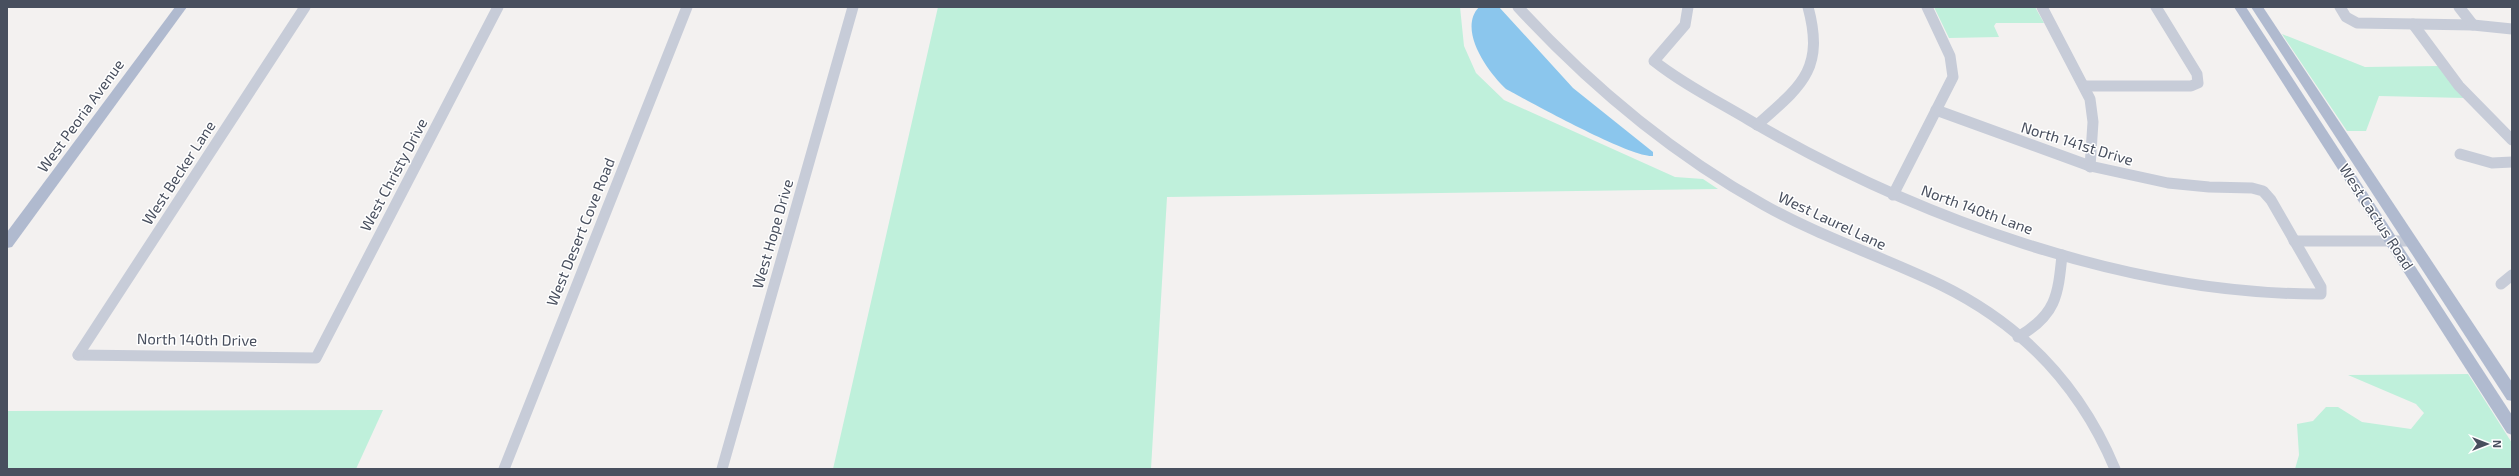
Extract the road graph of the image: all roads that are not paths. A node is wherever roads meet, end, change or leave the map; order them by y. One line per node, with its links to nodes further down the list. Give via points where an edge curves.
1 (180, 7): 30 (main road, West Peoria Avenue)
2 (305, 7): 35 (street, West Becker Lane)
3 (498, 7): 36 (street, West Christy Drive)
4 (687, 7): 39 (street, West Desert Cove Road)
5 (853, 7): 40 (street, West Hope Drive)
6 (1518, 7): 34 (street, West Laurel Lane, via 1553,47 1596,88 1704,169 1820,235 1941,286 1971,302)
7 (1688, 7): 21 (street, North 140th Lane, via 1684,25 1654,61)
8 (1808, 7): 21 (street, via 1815,41 1814,57 1809,70 1794,91)
9 (1927, 7): 20 (street, via 1950,56 1953,70 1953,77)
10 (2042, 7): 19 (street)
11 (2156, 7): 19 (street, via 2197,74 2198,83 2192,86)
12 (2240, 7): 28 (main road, West Cactus Road)
13 (2257, 7): 29 (main road, West Cactus Road)
14 (2340, 7): 16 (street, via 2346,16 2357,23)
15 (2459, 7): 17 (street)
16 (2413, 24): 17 (street); 22 (street, via 2459,86)
17 (2473, 25): 18 (street)
18 (2512, 29)
19 (2084, 86): 25 (street, via 2093,108)
20 (1936, 110): 25 (street, North 141st Drive); 26 (street)
21 (1757, 125): 26 (street, North 140th Lane)
22 (2512, 140)
23 (2460, 154): 24 (street, via 2492,163)
24 (2512, 162)
25 (2090, 167): 27 (street, North 141st Drive, via 2168,184 2252,188 2262,191 2271,200)
26 (1893, 194): 31 (street, North 140th Lane, via 1964,222)
27 (2294, 241): 28 (street); 31 (street, North 140th Lane, via 2321,287 2321,294 2257,293 2202,287 2119,271)
28 (2391, 241): 29 (street); 38 (main road, West Cactus Road)
29 (2410, 241): 37 (main road, West Cactus Road)
30 (7, 243)
31 (2062, 255): 34 (street, via 2052,312 2045,320)
32 (2512, 275): 33 (street)
33 (2501, 284)
34 (2018, 337): 41 (street, West Laurel Lane, via 2037,353 2080,402 2096,427)
35 (78, 355): 36 (street, North 140th Drive)
36 (316, 358)
37 (2512, 395)
38 (2512, 428)
39 (504, 469)
40 (722, 469)
41 (2115, 469)

